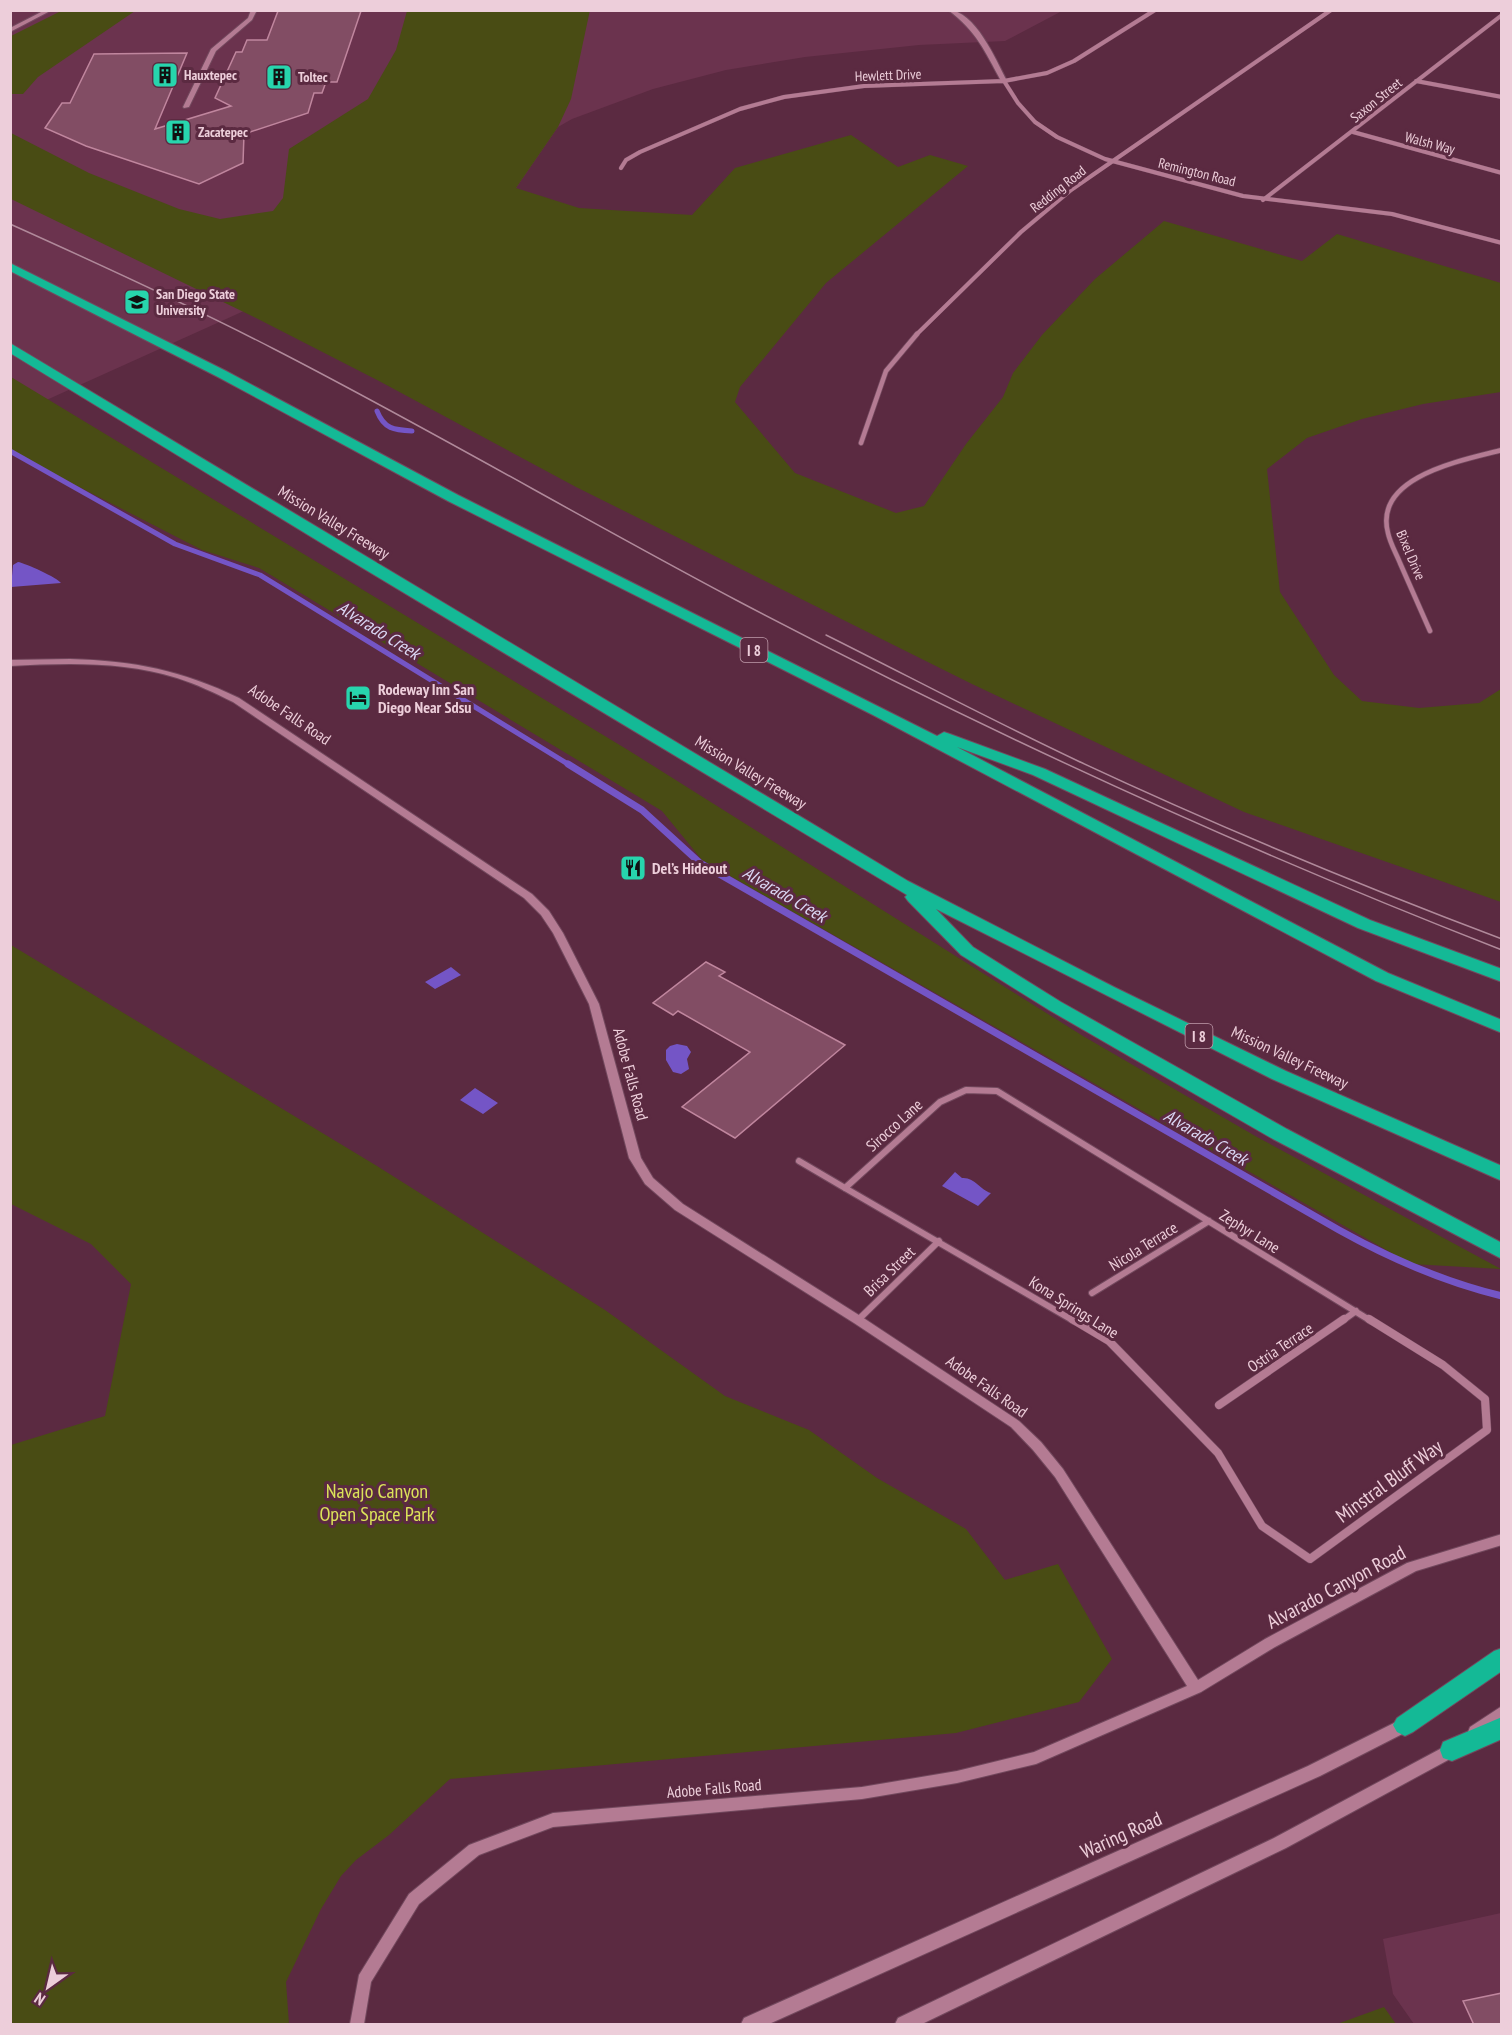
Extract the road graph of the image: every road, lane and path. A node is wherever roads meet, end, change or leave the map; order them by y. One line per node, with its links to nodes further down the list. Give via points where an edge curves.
1 (50, 10): 7 (street)
2 (254, 10): 11 (street, via 250,19 213,50)
3 (950, 10): 8 (street, Remington Road, via 976,30)
4 (1155, 10): 8 (street, Hewlett Drive, via 1047,73)
5 (1331, 10): 13 (street, Redding Road)
6 (1502, 15): 9 (street, Saxon Street)
7 (10, 30)
8 (1004, 81): 13 (street, Remington Road, via 1022,108 1044,127); 14 (street, Hewlett Drive, via 864,86 784,97 740,109 640,152)
9 (1416, 81): 10 (street); 12 (street, Saxon Street)
10 (1502, 97)
11 (186, 107)
12 (1353, 132): 15 (street, Walsh Way); 16 (street, Saxon Street)
13 (1111, 162): 16 (street, Remington Road); 20 (street, Redding Road, via 1021,232 928,321 886,371)
14 (621, 168)
15 (1502, 173)
16 (1263, 200): 17 (street, Remington Road, via 1392,214)
17 (1502, 243)
18 (10, 266): 24 (highway, I 8, via 463,504)
19 (10, 347): 25 (highway, Mission Valley Freeway / I 8)
20 (861, 443)
21 (1502, 450): 22 (street, Bixel Drive, via 1421,475 1390,502 1387,532)
22 (1430, 632)
23 (10, 663): 37 (street, Adobe Falls Road, via 101,661 152,667 205,683 236,699 528,896 558,933 594,1004 635,1158 649,1181 678,1207)
24 (878, 712): 26 (highway, via 1039,772 1364,924); 27 (highway, I 8, via 1382,977)
25 (903, 885): 30 (highway, Mission Valley Freeway / I 8, via 1279,1075); 34 (highway, via 967,951 1055,1006 1280,1134)
26 (1502, 976)
27 (1502, 1027)
28 (966, 1090): 31 (street, Sirocco Lane, via 940,1102); 32 (street, Zephyr Lane, via 997,1091)
29 (799, 1161): 31 (street, Kona Springs Lane)
30 (1502, 1174)
31 (845, 1188): 33 (street, Kona Springs Lane)
32 (1209, 1221): 35 (street, Nicola Terrace); 36 (street, Zephyr Lane)
33 (939, 1241): 37 (street, Brisa Street); 41 (street, Kona Springs Lane, via 1109,1341 1218,1453 1262,1526)
34 (1502, 1252)
35 (1092, 1293)
36 (1356, 1311): 38 (street, Ostria Terrace); 39 (street, Zephyr Lane, via 1443,1365 1485,1399)
37 (858, 1320): 44 (street, Adobe Falls Road, via 1015,1424 1037,1446 1059,1473)
38 (1219, 1405)
39 (1487, 1430): 41 (street, Minstral Bluff Way)
40 (1502, 1539): 44 (street, Alvarado Canyon Road, via 1412,1567 1270,1643)
41 (1310, 1558)
42 (1502, 1658): 46 (highway)
43 (1502, 1668): 46 (main road, Waring Road)
44 (1196, 1688): 49 (street, Adobe Falls Road, via 1036,1758 957,1777 862,1793 553,1820 474,1850 414,1899 364,1980)
45 (1502, 1713): 48 (main road)
46 (1405, 1725): 50 (main road, Waring Road, via 1314,1771)
47 (1502, 1727): 48 (highway)
48 (1452, 1750): 51 (main road, via 1280,1844)
49 (357, 2025)
50 (750, 2025)
51 (904, 2025)

